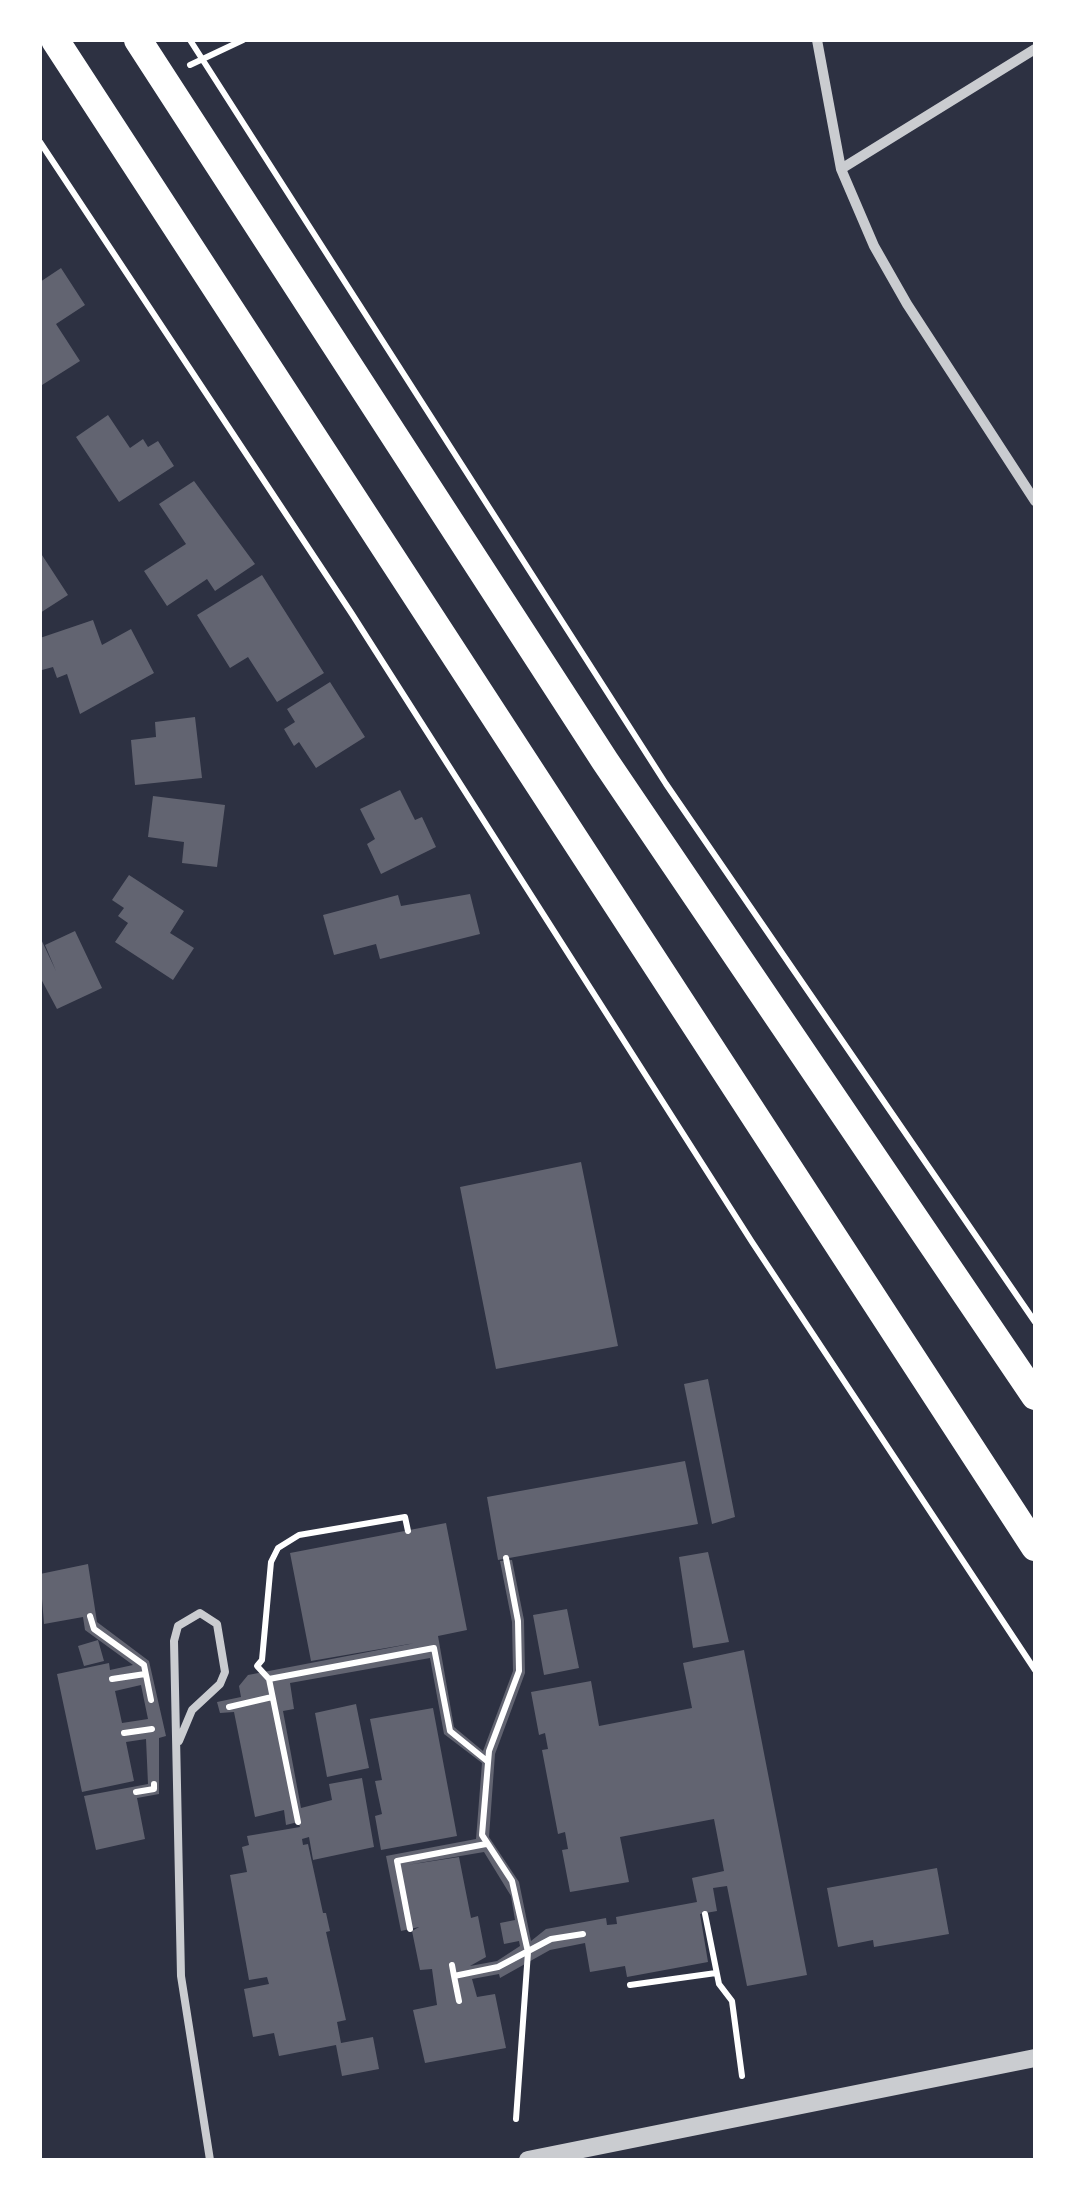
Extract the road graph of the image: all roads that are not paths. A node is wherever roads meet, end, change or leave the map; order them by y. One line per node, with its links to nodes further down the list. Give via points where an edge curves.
1 (54, 40): 8 (highway)
2 (138, 40): 7 (highway, via 606,761)
3 (817, 40): 5 (street)
4 (1035, 49): 5 (street)
5 (841, 169): 6 (street, via 907,304)
6 (1035, 501)
7 (1035, 1396)
8 (1035, 1547)
9 (179, 1741): 9 (lane, via 174,1641 178,1626 200,1613 218,1624 225,1672 192,1710); 11 (lane, via 181,1976)
10 (1035, 2058): 12 (street)
11 (210, 2160)
12 (528, 2160)

